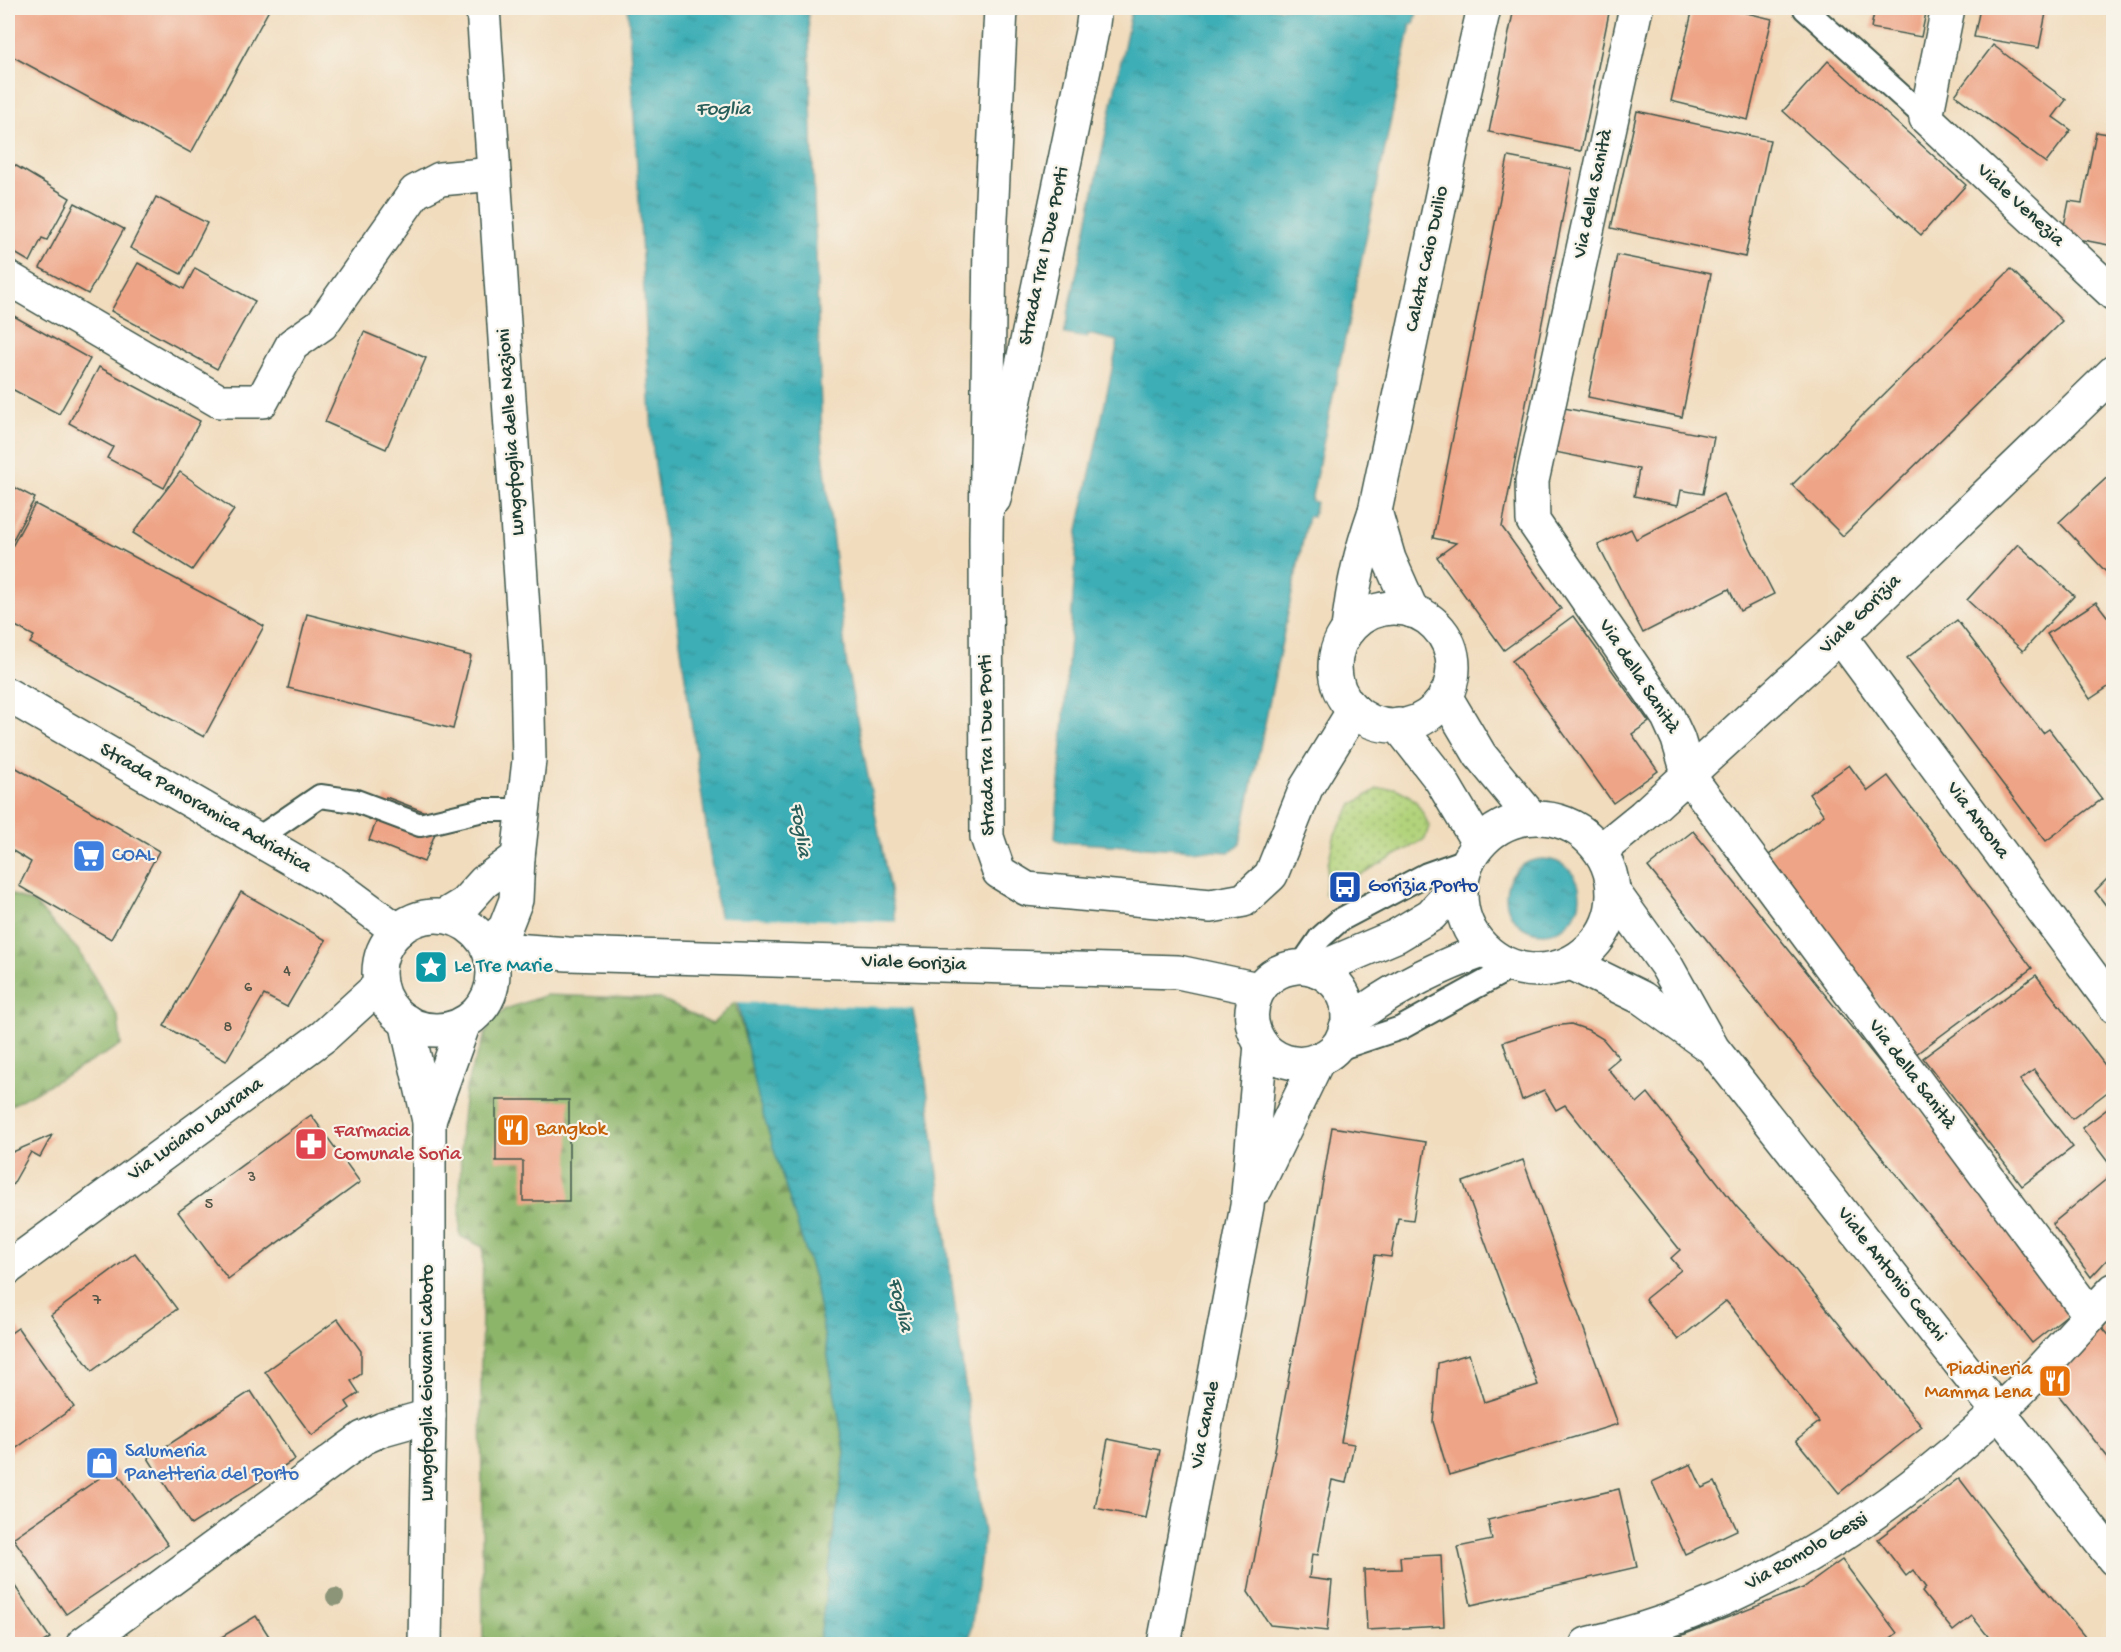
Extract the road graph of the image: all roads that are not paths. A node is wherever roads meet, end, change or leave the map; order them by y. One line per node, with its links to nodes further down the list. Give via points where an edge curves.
1 (483, 8): 9 (street, Lungofoglia delle Nazioni)
2 (1001, 8): 14 (street, Strada Tra I Due Porti, via 990,240)
3 (1095, 8): 14 (street, Strada Tra I Due Porti)
4 (1484, 8): 13 (street, Calata Caio Duilio)
5 (1636, 8): 22 (street, Via della Sanità, via 1532,481 1533,521 1668,717)
6 (1948, 8): 8 (street)
7 (1805, 9): 8 (lane)
8 (1926, 118): 11 (street, Viale Venezia)
9 (494, 174): 10 (street, via 440,179 415,192 322,324 291,345 262,401 219,401); 23 (street, Lungofoglia delle Nazioni, via 527,669 529,760)
10 (8, 278)
11 (2114, 294)
12 (2114, 372): 17 (street, Viale Gorizia)
13 (1375, 511): 15 (street, Calata Caio Duilio, via 1389,559); 16 (street, Calata Caio Duilio, via 1360,552)
14 (986, 539): 20 (street, Strada Tra I Due Porti, via 987,837 999,872 1027,889 1211,906 1244,900 1271,875 1306,788)
15 (1412, 611): 16 (street, via 1377,610); 19 (street, via 1430,620 1449,646 1453,666)
16 (1348, 629): 20 (street, Calata Caio Duilio, via 1337,649 1335,671 1341,692)
17 (1840, 636): 22 (street, Viale Gorizia); 40 (street, Via Ancona)
18 (8, 695): 25 (street, Strada Panoramica Adriatica)
19 (1445, 696): 21 (street, via 1425,717); 24 (street, via 1480,755)
20 (1354, 710): 21 (street, via 1375,722)
21 (1398, 725): 28 (street, via 1441,780)
22 (1689, 776): 26 (street, Viale Gorizia); 51 (street, Via della Sanità)
23 (524, 810): 25 (lane, via 483,810 420,825 356,801 320,796); 27 (street, Lungofoglia delle Nazioni)
24 (1532, 818): 26 (street, via 1558,820 1582,832); 28 (street, via 1494,831)
25 (257, 839): 31 (street, Strada Panoramica Adriatica, via 333,883)
26 (1601, 850): 29 (street, via 1611,871)
27 (518, 857): 30 (street, via 484,882 464,904); 32 (street, Lungofoglia delle Nazioni, via 516,900 505,928)
28 (1470, 861): 34 (street, via 1461,899 1464,918 1473,936); 36 (street, via 1431,915 1396,936)
29 (1614, 894): 35 (street, via 1603,935); 45 (street, Viale Antonio Cecchi, via 1666,965)
30 (444, 916): 31 (street, via 427,916); 32 (street, via 476,931)
31 (398, 931): 37 (street, via 382,955)
32 (487, 947): 33 (street, Viale Gorizia); 39 (street, via 494,976)
33 (579, 954): 38 (street, Viale Gorizia, via 1178,972); 39 (street, Viale Gorizia, via 531,969)
34 (1499, 959): 35 (street, via 1532,971 1552,970); 42 (street, via 1418,977); 46 (lane, via 1401,1028)
35 (1571, 963): 45 (street, Viale Antonio Cecchi, via 1642,998)
36 (1308, 968): 38 (street, via 1284,969); 42 (street, via 1330,977 1341,990)
37 (380, 985): 41 (street, via 394,1012); 49 (street, Via Luciano Laurana, via 324,1036)
38 (1258, 989): 44 (street, via 1251,1017)
39 (491, 990): 43 (street, via 480,1009)
40 (2114, 1006)
41 (406, 1021): 43 (street, via 434,1030); 47 (street, Lungofoglia Giovanni Caboto)
42 (1348, 1022): 46 (street, via 1343,1038)
43 (464, 1023): 47 (street, Lungofoglia Giovanni Caboto)
44 (1261, 1044): 46 (street, via 1271,1055 1285,1061 1302,1064); 48 (street, Via Canale)
45 (1713, 1048): 52 (street, Viale Antonio Cecchi)
46 (1325, 1056): 48 (street, Via Canale)
47 (429, 1121): 53 (street, Lungofoglia Giovanni Caboto)
48 (1247, 1206): 57 (street, Via Canale)
49 (8, 1268)
50 (2114, 1290): 51 (street, Via Romolo Gessi)
51 (2090, 1315): 52 (street, Via Romolo Gessi)
52 (1999, 1412): 54 (street, Viale Antonio Cecchi); 58 (street, Via Romolo Gessi, via 1883,1508 1801,1560 1713,1604 1620,1637)
53 (429, 1416): 55 (street, via 363,1438); 56 (street, Lungofoglia Giovanni Caboto)
54 (2114, 1559)
55 (83, 1644)
56 (425, 1644)
57 (1164, 1644)
58 (1587, 1644)

